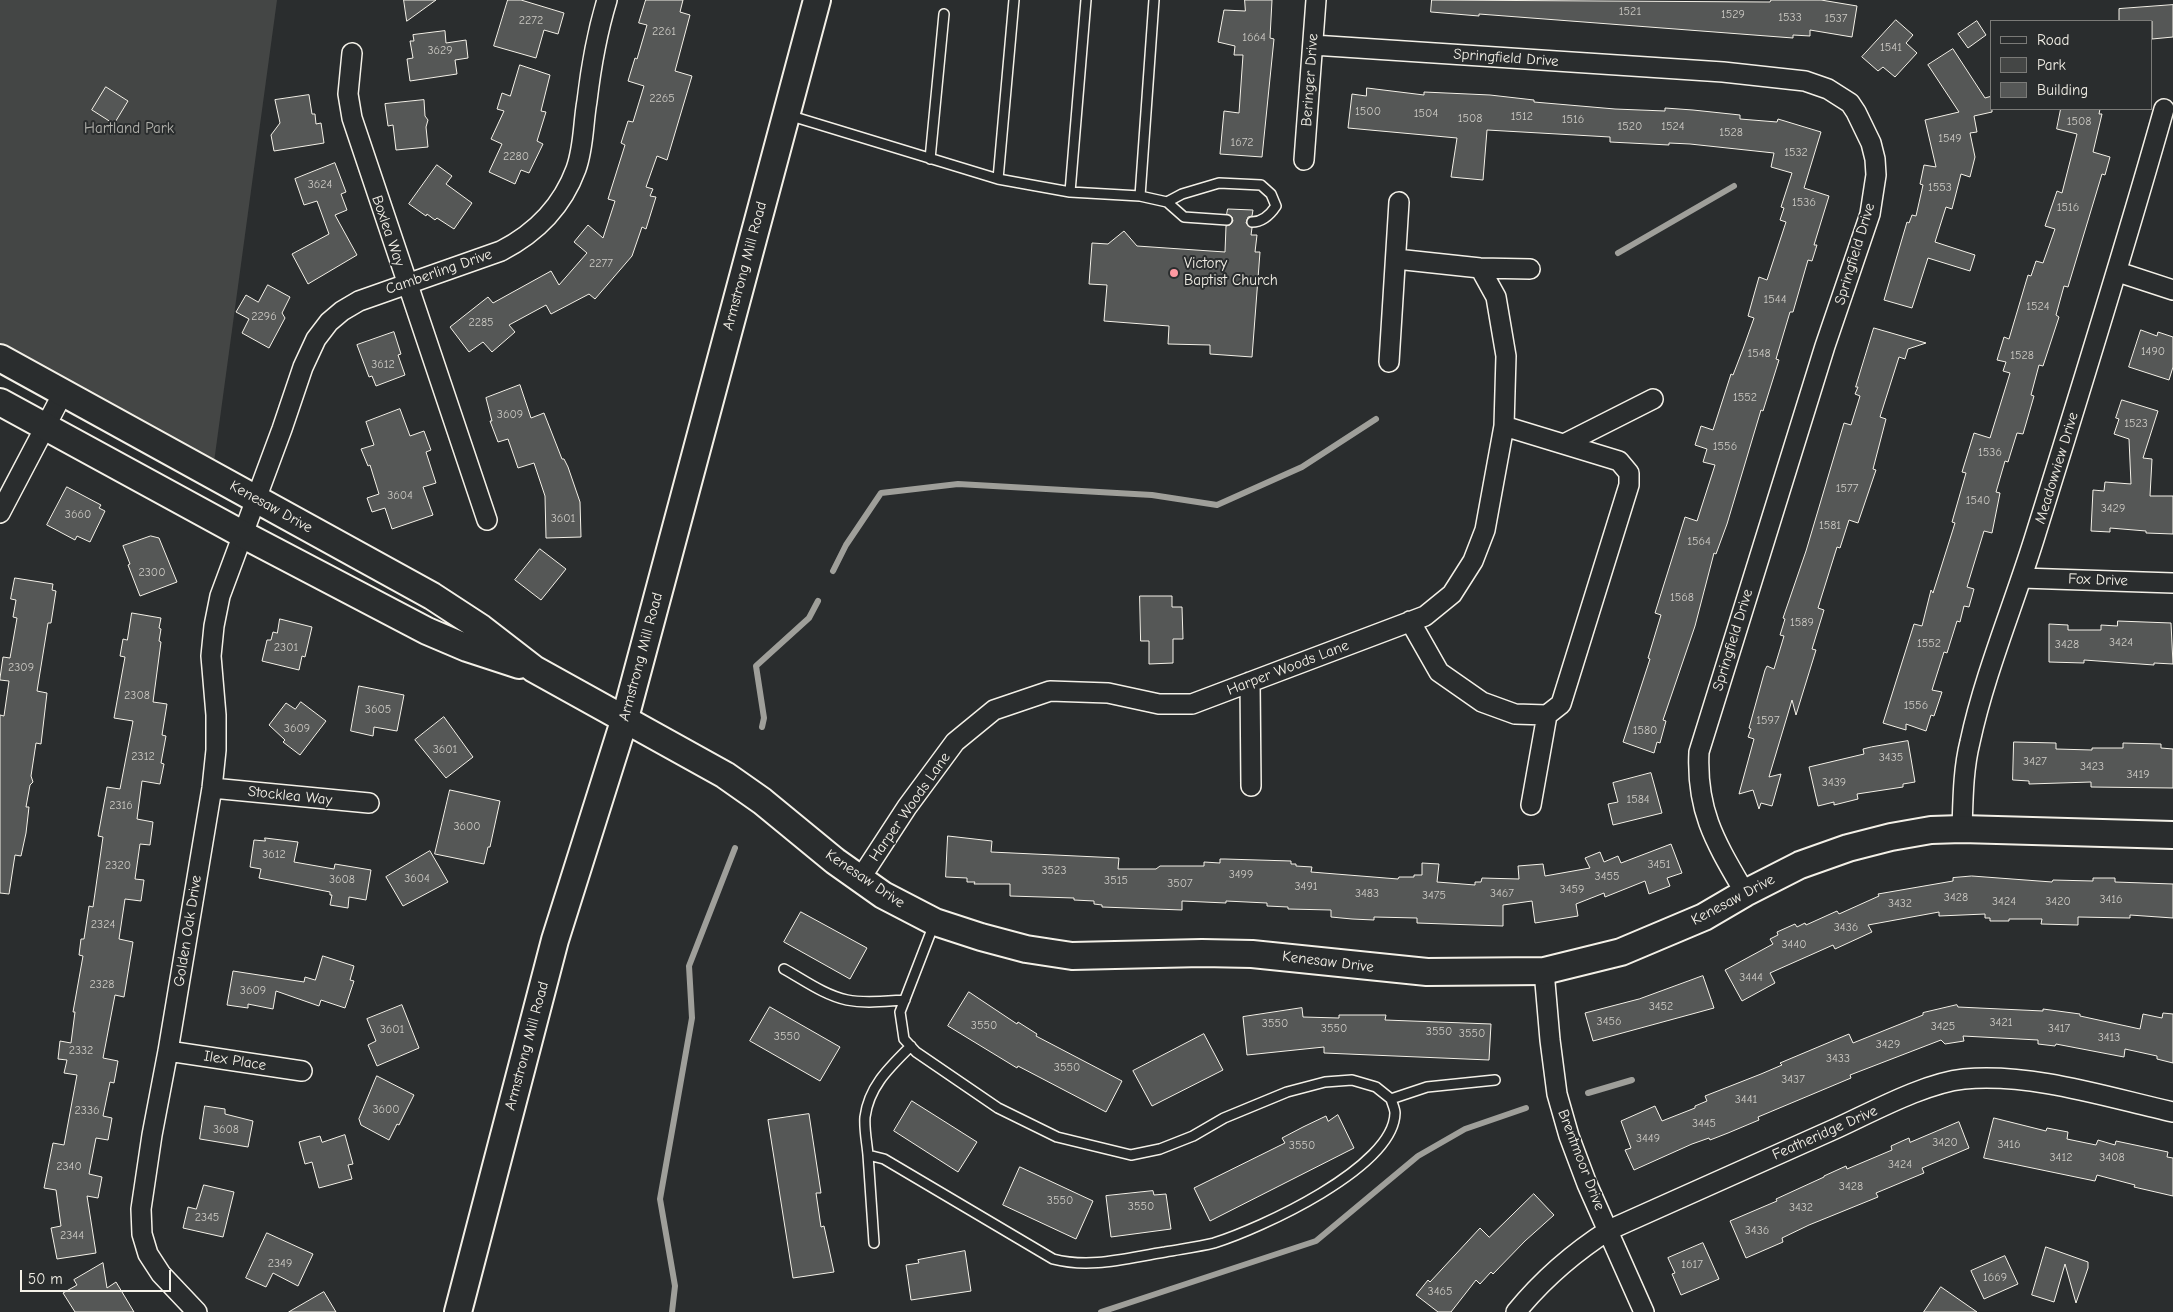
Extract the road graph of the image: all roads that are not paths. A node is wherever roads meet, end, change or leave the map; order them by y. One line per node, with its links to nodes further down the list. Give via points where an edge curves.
1 (607, 0): 25 (street, Camberling Drive, via 596,45 582,141 576,168 564,194 534,231 520,241 501,251)
2 (817, 0): 11 (street, Armstrong Mill Road)
3 (1014, 0): 14 (lane)
4 (1086, 0): 15 (lane)
5 (1154, 0): 16 (lane)
6 (1316, 0): 8 (street, Beringer Drive)
7 (944, 14): 12 (lane)
8 (1313, 45): 13 (street, Beringer Drive); 53 (street, Springfield Drive, via 1723,72 1805,81 1828,88 1856,112 1875,159 1870,214 1822,356 1699,752 1701,802)
9 (352, 53): 25 (street, Boxlea Way, via 348,94 352,118)
10 (2164, 109): 24 (street, Meadowview Drive)
11 (785, 114): 12 (lane); 45 (street, Armstrong Mill Road)
12 (930, 158): 14 (lane)
13 (1304, 160)
14 (998, 179): 15 (lane)
15 (1070, 192): 16 (lane)
16 (1140, 196): 17 (lane)
17 (1168, 202): 19 (lane, via 1184,218); 20 (lane, via 1182,194 1219,183 1260,185 1271,194 1276,206 1259,222)
18 (1399, 202): 21 (street)
19 (1227, 220)
20 (1252, 222)
21 (1396, 259): 22 (street); 28 (street)
22 (1480, 268): 23 (street); 33 (street, Harper Woods Lane, via 1496,297 1504,346)
23 (1530, 269)
24 (2118, 272): 26 (street); 39 (street, Meadowview Drive)
25 (407, 284): 35 (street, Camberling Drive, via 378,293 342,311 316,339 303,367); 37 (street, Boxlea Way)
26 (2173, 290)
27 (0, 358): 29 (street, Kenesaw Drive)
28 (1388, 362)
29 (63, 393): 32 (street); 35 (street, Kenesaw Drive)
30 (1653, 399): 34 (street)
31 (0, 402): 32 (street, Kenesaw Drive)
32 (45, 426): 36 (street); 38 (street, Kenesaw Drive)
33 (1504, 426): 34 (street); 41 (street, Harper Woods Lane, via 1485,530 1473,561 1452,594 1425,616)
34 (1564, 444): 44 (street, via 1619,461 1629,473 1629,485 1561,704)
35 (257, 499): 38 (street, Camberling Drive); 42 (street, Kenesaw Drive, via 432,596 482,628)
36 (0, 513)
37 (487, 520)
38 (242, 534): 42 (street, Kenesaw Drive, via 427,631 467,648); 47 (street, Golden Oak Drive, via 220,596 214,626 211,656 216,750)
39 (2022, 578): 40 (street, Fox Drive); 50 (street, Meadowview Drive, via 1969,743)
40 (2173, 583)
41 (1410, 621): 43 (street, Harper Woods Lane); 44 (street, via 1440,672 1482,702 1515,714)
42 (534, 669): 45 (street, Kenesaw Drive)
43 (1250, 682): 46 (street); 52 (street, Harper Woods Lane, via 1192,704 1159,704 1108,693 1050,691 994,710 955,742)
44 (1547, 715): 49 (street)
45 (625, 718): 52 (street, Kenesaw Drive, via 725,775); 68 (street, Armstrong Mill Road, via 555,940)
46 (1251, 786)
47 (212, 788): 48 (street, Stocklea Way); 59 (street, Golden Oak Drive)
48 (369, 803)
49 (1531, 805)
50 (1962, 829): 51 (street, Kenesaw Drive); 53 (street, Kenesaw Drive, via 1931,830 1848,848 1800,865)
51 (2173, 835)
52 (860, 879): 54 (street, Kenesaw Drive)
53 (1745, 893): 56 (street, Kenesaw Drive, via 1704,917 1621,952)
54 (935, 922): 56 (street, Kenesaw Drive, via 1026,949 1072,956 1252,954 1427,972); 57 (lane)
55 (784, 969): 57 (lane, via 830,995 847,1000 870,1003)
56 (1544, 970): 65 (street, Brentmoor Drive, via 1557,1094 1587,1184)
57 (905, 1000): 58 (lane, via 900,1012 904,1038)
58 (911, 1046): 62 (lane, via 998,1108 1057,1137 1131,1155 1160,1149 1287,1092 1325,1082 1352,1080 1376,1087); 64 (lane, via 885,1072 871,1094 865,1117)
59 (168, 1051): 60 (street, Ilex Place); 67 (street, Golden Oak Drive, via 144,1178 142,1234 148,1254 161,1274)
60 (302, 1071)
61 (1495, 1080): 62 (lane, via 1427,1087)
62 (1391, 1099): 64 (lane, via 1395,1113 1390,1134 1372,1156 1337,1184 1254,1227 1213,1243 1097,1264 1053,1259 884,1159)
63 (2173, 1112): 65 (street, Featheridge Drive, via 2025,1081 1994,1078 1950,1081 1877,1110)
64 (868, 1156): 66 (lane)
65 (1609, 1230): 69 (street, Featheridge Drive, via 1558,1266); 70 (street, Brentmoor Drive)
66 (874, 1243)
67 (197, 1312)
68 (458, 1312)
69 (1516, 1312)
70 (1644, 1312)

